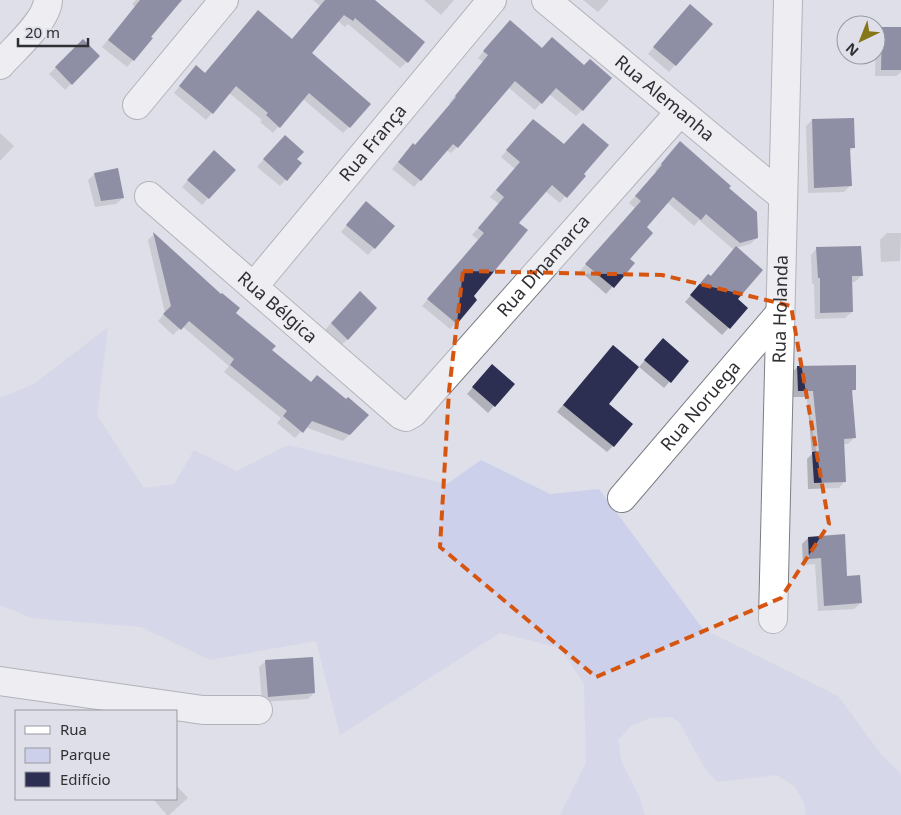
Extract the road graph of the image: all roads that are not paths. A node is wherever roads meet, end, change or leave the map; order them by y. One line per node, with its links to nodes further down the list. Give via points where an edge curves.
1 (48, 0): 6 (street, via 39,22)
2 (224, 0): 7 (street)
3 (492, 0): 11 (street, Rua França)
4 (546, 0): 8 (street, Rua Alemanha)
5 (788, 0): 10 (street, Rua Holanda)
6 (0, 65)
7 (137, 104)
8 (680, 112): 10 (street, Rua Alemanha); 13 (street, Rua Dinamarca, via 413,413)
9 (149, 196): 11 (street, Rua Bélgica)
10 (783, 197): 12 (street, Rua Holanda)
11 (254, 286): 13 (street, Rua Bélgica)
12 (780, 312): 14 (street, Rua Noruega); 15 (street, Rua Holanda)
13 (406, 417)
14 (622, 498)
15 (773, 619)
16 (0, 680): 17 (street, via 203,710)
17 (258, 710)

